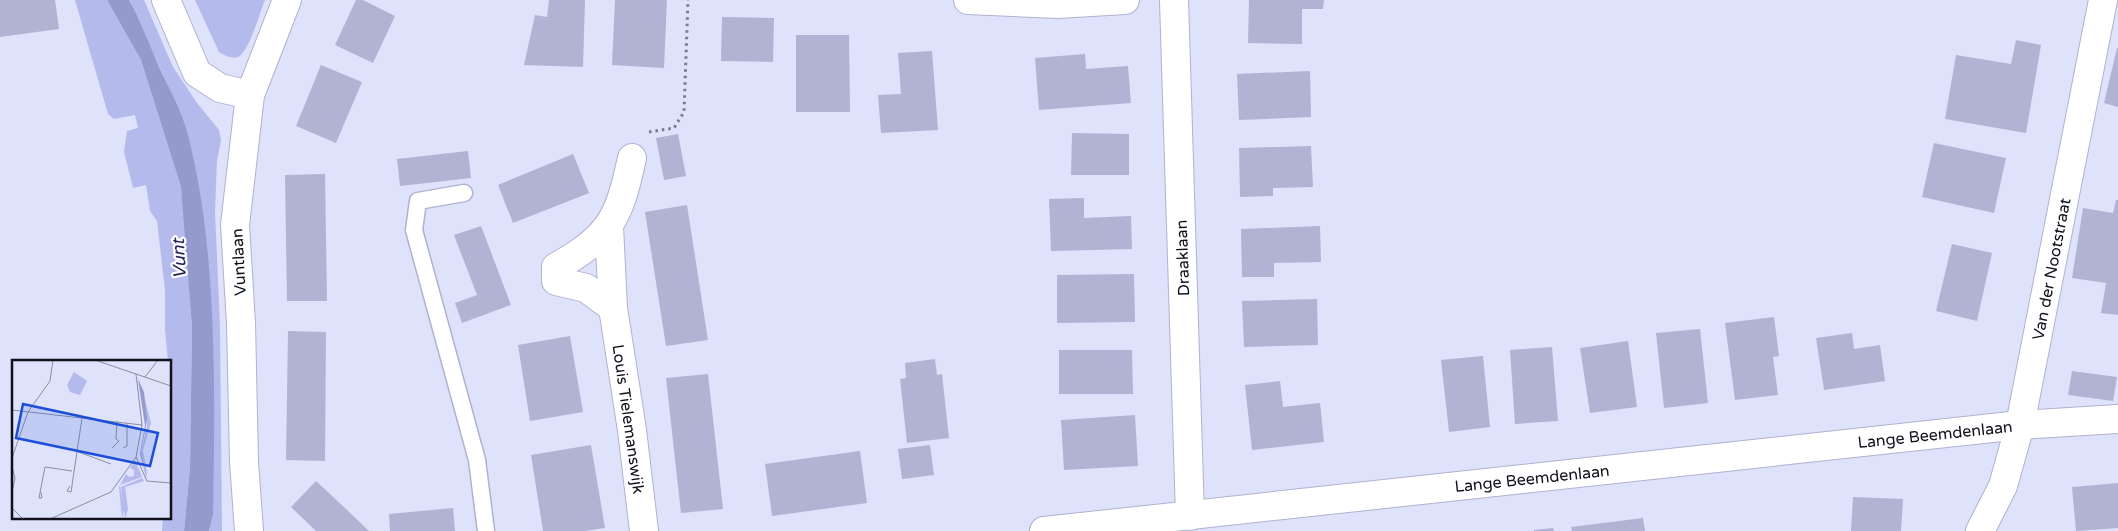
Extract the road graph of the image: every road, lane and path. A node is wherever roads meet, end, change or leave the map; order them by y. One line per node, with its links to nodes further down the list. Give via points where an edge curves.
1 (166, 0): 8 (street, via 198,73 220,88)
2 (287, 0): 8 (street, Vuntlaan)
3 (688, 0): 9 (path, via 684,112 674,128 638,133)
4 (968, 0): 5 (street, via 1057,4)
5 (1125, 0)
6 (1174, 0): 15 (street, Draaklaan)
7 (2104, 0): 14 (street, Van der Nootstraat)
8 (250, 95): 16 (street, Vuntlaan, via 235,225)
9 (632, 158): 11 (street, Louis Tielemanswijk, via 623,198)
10 (464, 194): 17 (lane, via 418,201 414,230 477,460)
11 (609, 226): 12 (street, Louis Tielemanswijk); 12 (street, Louis Tielemanswijk, via 584,251 556,267 556,281 586,288)
12 (613, 308): 18 (street, Louis Tielemanswijk)
13 (2118, 420): 14 (street, Lange Beemdenlaan)
14 (2020, 425): 15 (street, Lange Beemdenlaan); 20 (street, Van der Nootstraat, via 2003,486)
15 (1190, 516): 19 (street, Lange Beemdenlaan)
16 (249, 531)
17 (486, 531)
18 (644, 531)
19 (1044, 531)
20 (1980, 531)

